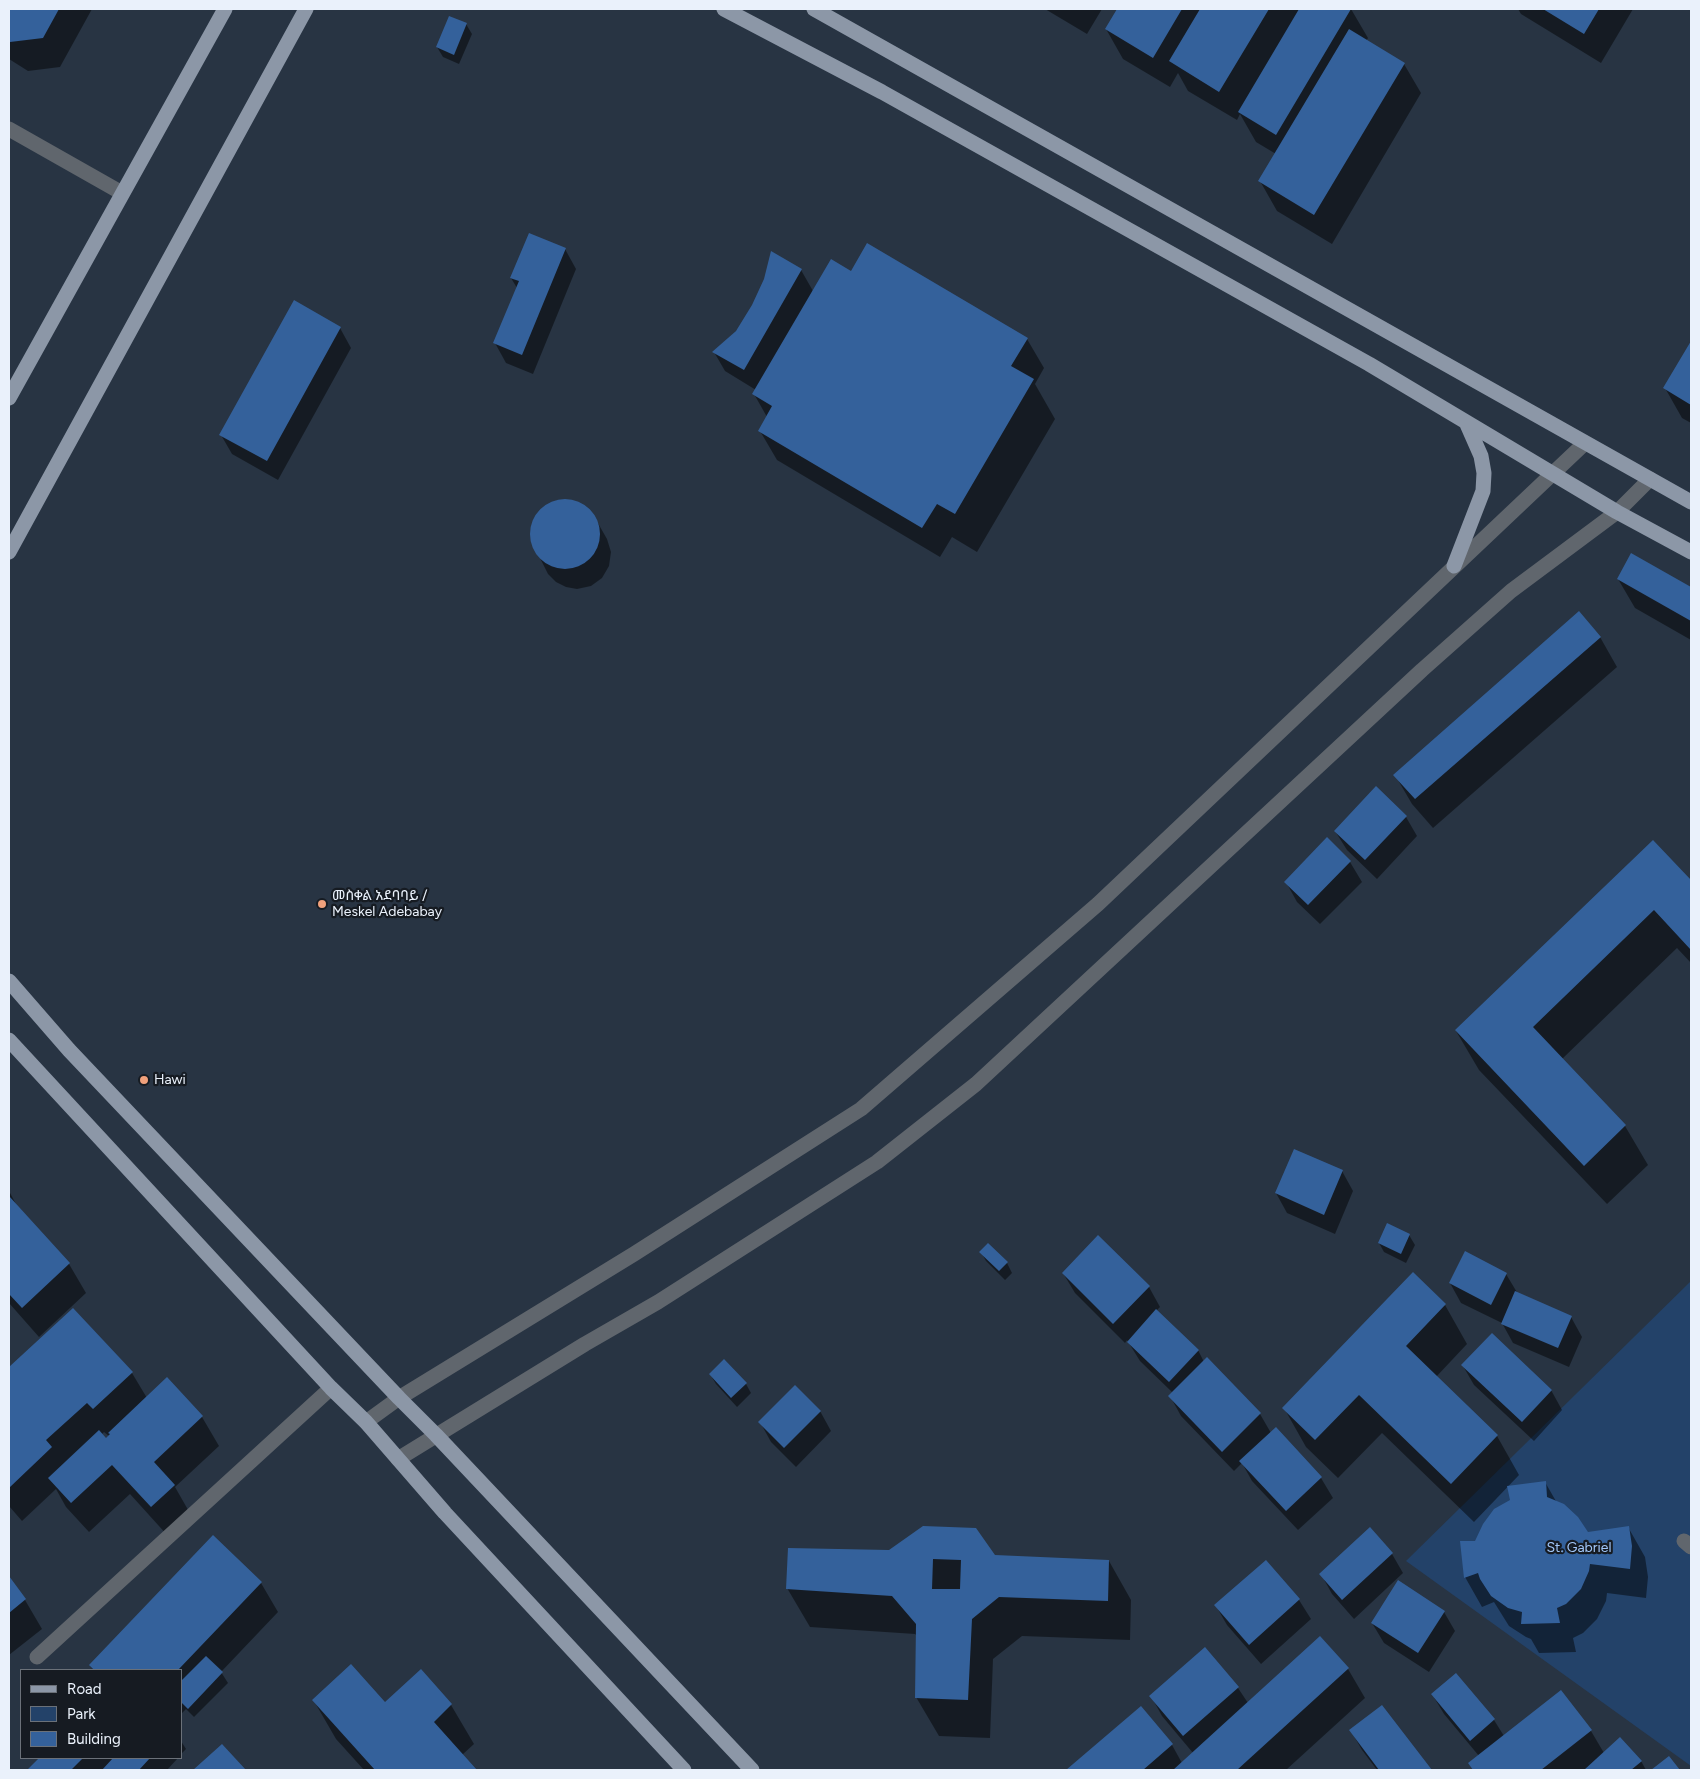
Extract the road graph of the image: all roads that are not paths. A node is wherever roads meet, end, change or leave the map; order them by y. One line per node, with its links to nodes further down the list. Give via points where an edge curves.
1 (225, 9): 6 (main road)
2 (306, 9): 14 (main road)
3 (724, 9): 8 (main road, via 890,96 1360,359)
4 (814, 9): 9 (main road)
5 (9, 129): 6 (street)
6 (122, 193): 7 (main road)
7 (9, 398)
8 (1466, 422): 10 (main road); 16 (main road, via 1481,456 1483,490)
9 (1585, 442): 10 (street); 11 (main road)
10 (1554, 474): 13 (main road); 16 (street)
11 (1650, 479): 12 (main road); 13 (street)
12 (1691, 502)
13 (1617, 512): 15 (main road); 22 (street, via 1511,591 976,1084 877,1162 658,1302)
14 (9, 552)
15 (1691, 552)
16 (1454, 566): 20 (street, via 1098,904 861,1110)
17 (9, 980): 20 (main road, via 70,1050)
18 (9, 1040): 19 (main road)
19 (331, 1388): 21 (main road); 24 (street)
20 (399, 1398): 21 (street); 22 (main road)
21 (366, 1422): 23 (main road)
22 (436, 1435): 23 (street); 26 (main road)
23 (398, 1459): 25 (main road)
24 (37, 1657)
25 (684, 1770)
26 (752, 1770)

